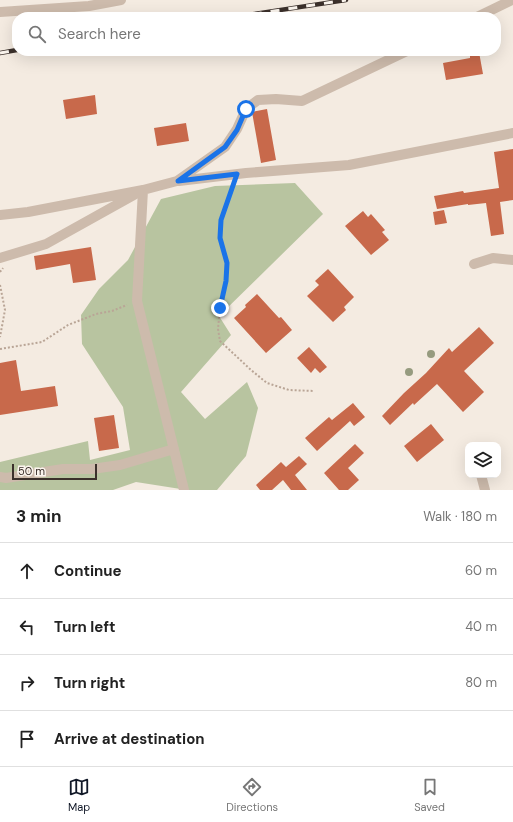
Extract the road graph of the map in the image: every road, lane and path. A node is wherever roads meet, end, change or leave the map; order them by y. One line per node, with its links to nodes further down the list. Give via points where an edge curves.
1 (121, 0): 3 (street, via 89,6)
2 (512, 0): 4 (street)
3 (0, 12)
4 (487, 12)
5 (396, 56): 8 (street, via 302,101 258,100 246,109 237,130 225,147)
6 (513, 133): 7 (street, via 349,165)
7 (237, 174): 8 (street); 18 (path, via 221,220 220,238 227,263 218,329 220,341 267,383 289,390)
8 (178, 181): 9 (street)
9 (143, 190): 10 (street, via 28,212); 11 (street, via 46,244); 15 (street)
10 (0, 214)
11 (0, 258)
12 (513, 260): 13 (street, via 493,258)
13 (474, 264)
14 (0, 285): 16 (path, via 5,310)
15 (137, 301): 17 (path, via 68,325 42,342); 19 (street)
16 (0, 337)
17 (0, 349)
18 (314, 391)
19 (174, 449): 20 (street, via 120,465); 22 (street)
20 (0, 477)
21 (482, 478): 23 (street)
22 (184, 490)
23 (484, 490)

